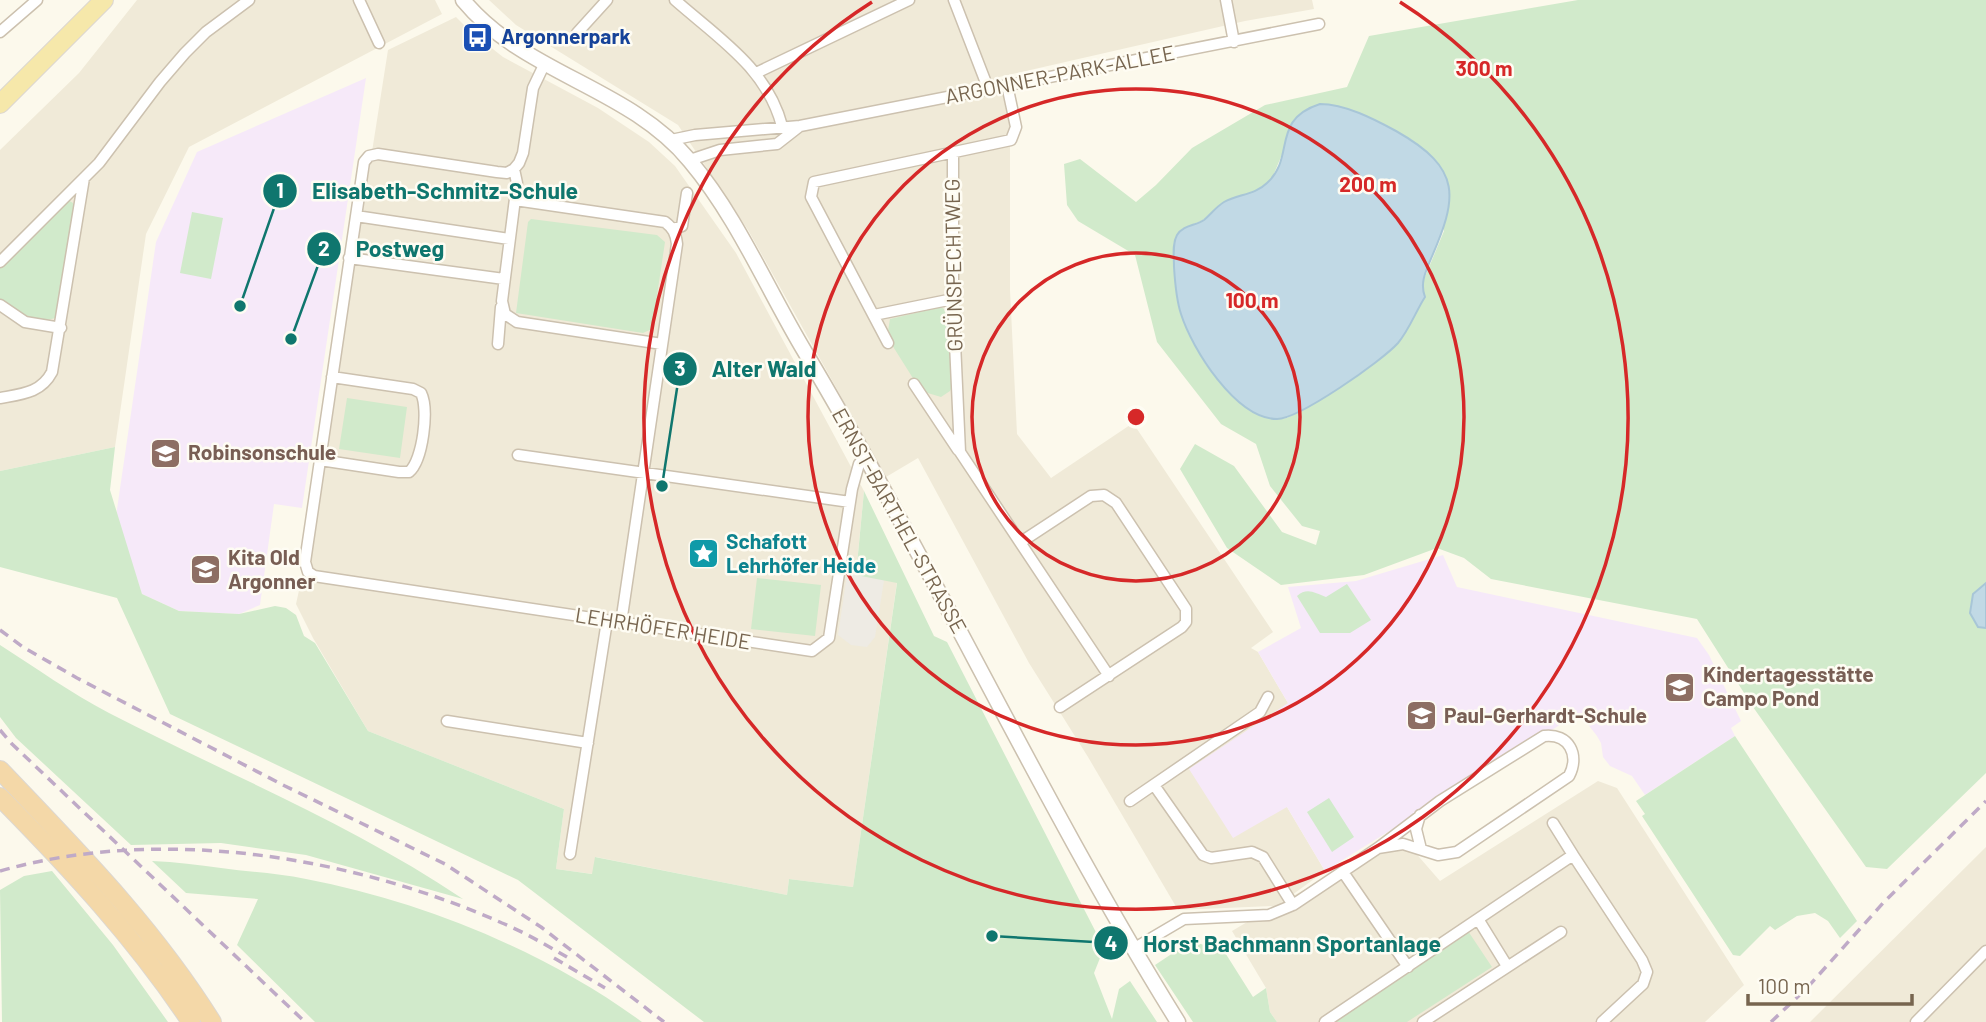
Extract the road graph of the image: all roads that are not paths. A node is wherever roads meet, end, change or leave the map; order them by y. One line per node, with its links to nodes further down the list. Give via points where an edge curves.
1 (37, 0): 12 (street)
2 (104, 0): 20 (main road)
3 (249, 0): 27 (street, via 185,53)
4 (359, 0): 15 (street)
5 (463, 0): 16 (street, ERNST-BARTHEL-STRASSE, via 489,27)
6 (607, 0): 13 (street)
7 (675, 0): 17 (street)
8 (909, 0): 17 (street)
9 (954, 0): 19 (street)
10 (1226, 0): 14 (street)
11 (1319, 24): 14 (street, ARGONNER-PARK-ALLEE)
12 (0, 32)
13 (577, 33)
14 (1234, 42): 18 (street, ARGONNER-PARK-ALLEE)
15 (379, 43)
16 (544, 65): 23 (street, ERNST-BARTHEL-STRASSE, via 610,97); 26 (street, via 533,88 523,153)
17 (756, 73): 22 (street, via 775,104)
18 (1007, 85): 19 (street, ARGONNER-PARK-ALLEE); 24 (street, GRÜNSPECHTWEG, via 1014,137)
19 (988, 88): 21 (street, ARGONNER-PARK-ALLEE)
20 (0, 104)
21 (800, 126): 22 (street, ARGONNER-PARK-ALLEE); 25 (street, ARGONNER-PARK-ALLEE, via 776,144 720,150)
22 (782, 127): 23 (street, ARGONNER-PARK-ALLEE)
23 (671, 140): 25 (street, ERNST-BARTHEL-STRASSE)
24 (953, 153): 36 (street, GRÜNSPECHTWEG); 39 (street, via 814,183 811,197)
25 (690, 160): 49 (street, ERNST-BARTHEL-STRASSE, via 749,250)
26 (514, 169): 29 (street); 30 (street, via 507,173 369,156 364,162)
27 (84, 178): 34 (street); 40 (street)
28 (687, 193): 31 (street, via 682,226)
29 (515, 200): 31 (street, via 665,222); 32 (street)
30 (356, 216): 32 (street); 33 (street)
31 (673, 229): 43 (street, via 677,244)
32 (509, 239): 35 (street)
33 (349, 258): 35 (street); 44 (street)
34 (0, 262)
35 (504, 279): 37 (street)
36 (953, 299): 39 (street); 47 (street, GRÜNSPECHTWEG)
37 (502, 301): 42 (street); 43 (street, via 505,314 517,322)
38 (0, 305): 40 (street, via 25,322)
39 (874, 315): 41 (street)
40 (61, 328): 46 (street, via 45,385)
41 (888, 343)
42 (498, 344)
43 (662, 344): 51 (street)
44 (332, 377): 50 (street); 50 (street, via 421,393 426,406 419,459 409,471 399,472)
45 (914, 384): 47 (street)
46 (0, 398)
47 (960, 452): 53 (street)
48 (518, 455): 51 (street)
49 (866, 455): 52 (street, LEHRHÖFER HEIDE, via 859,464); 75 (street, ERNST-BARTHEL-STRASSE)
50 (320, 460): 54 (street, LEHRHÖFER HEIDE, via 304,562 314,576)
51 (643, 472): 52 (street); 55 (street)
52 (850, 502): 55 (street, LEHRHÖFER HEIDE, via 829,638 812,651)
53 (1021, 542): 56 (street); 56 (street, via 1091,496 1104,495 1116,503 1186,610 1186,622)
54 (607, 621): 55 (street, LEHRHÖFER HEIDE); 60 (street)
55 (621, 623)
56 (1109, 676): 58 (street)
57 (1268, 697): 62 (street, via 1260,712)
58 (1060, 707)
59 (447, 720): 60 (street)
60 (588, 743): 69 (street)
61 (0, 771): 80 (highway, via 135,913)
62 (1154, 785): 64 (street); 72 (street, via 1203,855 1252,852 1263,857)
63 (0, 797): 79 (highway, via 121,925)
64 (1130, 801)
65 (1420, 815): 67 (street); 68 (street, via 1416,829); 68 (street, via 1544,736 1563,739 1572,748 1574,763 1569,776 1457,852 1438,855)
66 (1553, 823): 70 (street)
67 (1378, 848): 68 (street, via 1403,844); 71 (street)
68 (1421, 849)
69 (570, 854)
70 (1573, 855): 73 (street); 84 (street, via 1647,972 1643,984)
71 (1343, 872): 72 (street); 77 (street)
72 (1293, 905): 75 (street, via 1269,915 1184,919)
73 (1478, 919): 77 (street); 78 (street)
74 (1561, 932): 78 (street)
75 (1133, 949): 81 (street, ERNST-BARTHEL-STRASSE)
76 (1986, 951): 85 (street)
77 (1408, 967): 82 (street)
78 (1507, 967): 83 (street)
79 (191, 1022)
80 (212, 1022)
81 (1178, 1022)
82 (1325, 1022)
83 (1423, 1022)
84 (1602, 1022)
85 (1916, 1022)

